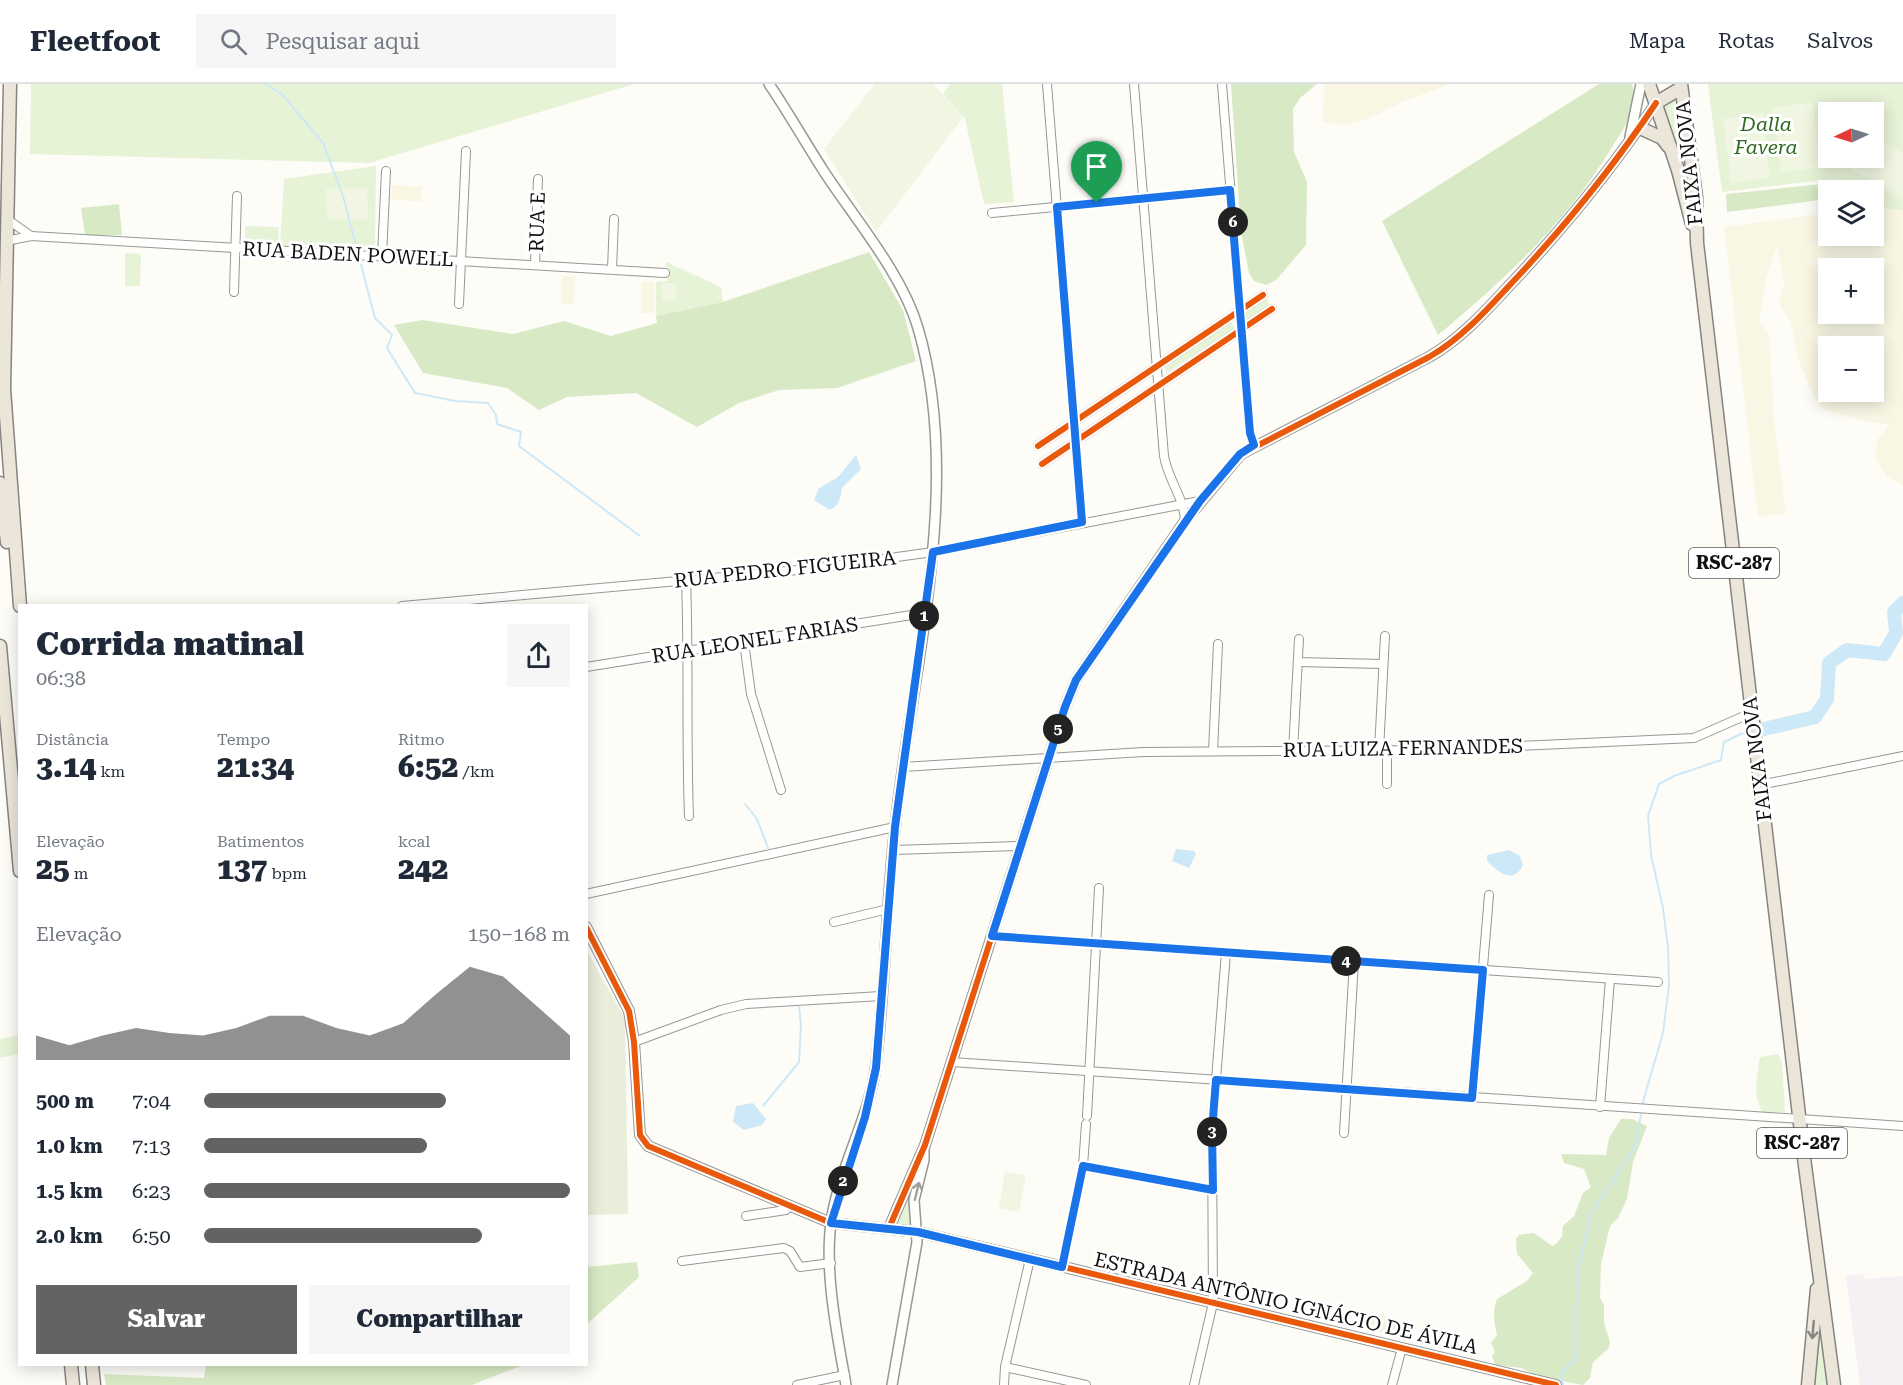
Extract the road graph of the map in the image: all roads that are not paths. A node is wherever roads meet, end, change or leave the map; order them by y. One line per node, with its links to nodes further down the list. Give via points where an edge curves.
1 (10, 84): 21 (highway)
2 (769, 84): 51 (street, via 896,280 917,324 931,382 936,425)
3 (1047, 84): 19 (street)
4 (1134, 84): 18 (street)
5 (1222, 84): 16 (street)
6 (1641, 84): 11 (street)
7 (1649, 84): 9 (highway, FAIXA NOVA / RSC-287)
8 (1681, 85): 9 (highway, RSC-287); 25 (highway, FAIXA NOVA / RSC-287, via 1696,197)
9 (1656, 103): 10 (street); 13 (highway, FAIXA NOVA / RSC-287)
10 (1640, 128): 11 (street); 13 (highway, via 1662,138)
11 (1630, 139): 43 (street, via 1568,223 1454,339 1429,357)
12 (466, 151): 28 (street)
13 (1672, 151): 25 (highway, FAIXA NOVA / RSC-287)
14 (386, 171): 27 (street)
15 (538, 179): 29 (street, RUA E)
16 (1230, 190): 18 (street); 36 (street)
17 (237, 196): 26 (street)
18 (1143, 199): 19 (street); 39 (street)
19 (1057, 207): 20 (street); 41 (street)
20 (992, 213)
21 (7, 219): 23 (street); 24 (highway)
22 (614, 219): 30 (street)
23 (31, 236): 24 (street, RUA BADEN POWELL); 26 (street, RUA BADEN POWELL)
24 (6, 241): 38 (highway)
25 (1697, 243): 67 (highway, FAIXA NOVA / RSC-287)
26 (235, 248): 27 (street, RUA BADEN POWELL); 32 (street)
27 (382, 256): 28 (street, RUA BADEN POWELL)
28 (461, 260): 29 (street, RUA BADEN POWELL); 34 (street)
29 (535, 265): 30 (street, RUA BADEN POWELL)
30 (612, 269): 31 (street, RUA BADEN POWELL)
31 (665, 273)
32 (234, 292)
33 (1263, 295): 36 (street)
34 (459, 304)
35 (1272, 309): 37 (street)
36 (1240, 310): 37 (street); 39 (street)
37 (1241, 330): 40 (street); 43 (street)
38 (2, 351): 52 (highway)
39 (1156, 366): 40 (street); 41 (street)
40 (1158, 386): 42 (street); 48 (street, via 1165,466)
41 (1074, 422): 42 (street); 44 (street)
42 (1076, 441): 45 (street); 50 (street)
43 (1254, 445): 47 (street, via 1240,454)
44 (1038, 446)
45 (1042, 464)
46 (0, 483): 52 (highway)
47 (1200, 501): 48 (street, RUA PEDRO FIGUEIRA); 49 (street)
48 (1184, 504): 49 (street); 50 (street, RUA PEDRO FIGUEIRA)
49 (1185, 521): 71 (street, via 1076,680)
50 (1082, 522): 51 (street, RUA PEDRO FIGUEIRA)
51 (933, 552): 53 (street, RUA PEDRO FIGUEIRA, via 810,569); 57 (street)
52 (17, 578): 55 (highway)
53 (686, 580): 54 (street, RUA PEDRO FIGUEIRA); 63 (street)
54 (495, 602): 56 (street, RUA PEDRO FIGUEIRA)
55 (20, 604)
56 (448, 604)
57 (924, 613): 60 (street, RUA LEONEL FARIAS); 73 (street)
58 (1385, 636): 65 (street)
59 (1299, 639): 64 (street)
60 (744, 642): 63 (street, RUA LEONEL FARIAS); 76 (street, via 751,693)
61 (1218, 644): 70 (street)
62 (0, 645): 80 (highway)
63 (688, 651): 66 (street, RUA LEONEL FARIAS); 77 (street, via 685,716)
64 (1298, 662): 65 (street); 69 (street)
65 (1383, 664): 68 (street)
66 (588, 667)
67 (1751, 713): 68 (street, RUA LUIZA FERNANDES, via 1694,738); 75 (highway, FAIXA NOVA / RSC-287)
68 (1383, 750): 69 (street, RUA LUIZA FERNANDES); 74 (street)
69 (1293, 751): 70 (street, RUA LUIZA FERNANDES)
70 (1213, 752): 71 (street, RUA LUIZA FERNANDES)
71 (1050, 756): 73 (street, RUA LUIZA FERNANDES); 79 (street)
72 (1903, 756): 75 (street)
73 (903, 766): 78 (street)
74 (1387, 784)
75 (1760, 785): 103 (highway, FAIXA NOVA / RSC-287)
76 (782, 790)
77 (689, 816)
78 (895, 827): 81 (street); 83 (street)
79 (1021, 846): 81 (street); 88 (street)
80 (18, 848)
81 (893, 850): 85 (street)
82 (1099, 888): 89 (street)
83 (588, 894)
84 (1490, 895): 92 (street)
85 (888, 909): 86 (street); 95 (street)
86 (834, 922)
87 (588, 931): 96 (street, via 626,1000)
88 (992, 936): 89 (street); 97 (street)
89 (1096, 944): 90 (street); 98 (street)
90 (1226, 952): 91 (street); 99 (street)
91 (1354, 961): 92 (street); 100 (street)
92 (1483, 970): 93 (street); 101 (street)
93 (1610, 979): 94 (street); 102 (street)
94 (1658, 982)
95 (881, 996): 96 (street, via 739,1006); 111 (street, via 876,1068 865,1117)
96 (634, 1042): 109 (street, ESTRADA ANTÔNIO IGNÁCIO DE ÁVILA, via 639,1125 644,1143)
97 (952, 1062): 98 (street); 106 (street)
98 (1090, 1072): 99 (street); 107 (street)
99 (1216, 1080): 100 (street); 108 (street)
100 (1346, 1089): 101 (street); 105 (street)
101 (1472, 1098): 102 (street)
102 (1600, 1107): 103 (street)
103 (1799, 1121): 104 (street); 118 (highway, FAIXA NOVA / RSC-287)
104 (1903, 1126)
105 (1344, 1133)
106 (924, 1149): 112 (street); 113 (street, one-way to 106, via 914,1200)
107 (1083, 1166): 108 (street); 117 (street)
108 (1213, 1190): 119 (street)
109 (790, 1206): 110 (street); 111 (street, ESTRADA ANTÔNIO IGNÁCIO DE ÁVILA)
110 (747, 1216)
111 (831, 1223): 112 (street, ESTRADA ANTÔNIO IGNÁCIO DE ÁVILA); 116 (street)
112 (889, 1228): 113 (street, ESTRADA ANTÔNIO IGNÁCIO DE ÁVILA)
113 (918, 1232): 114 (street, ESTRADA ANTÔNIO IGNÁCIO DE ÁVILA); 128 (street)
114 (1030, 1259): 117 (street, ESTRADA ANTÔNIO IGNÁCIO DE ÁVILA); 123 (street)
115 (682, 1261): 116 (street, via 784,1248 800,1267)
116 (831, 1263): 124 (street)
117 (1062, 1267): 119 (street, ESTRADA ANTÔNIO IGNÁCIO DE ÁVILA)
118 (1819, 1276): 134 (highway, FAIXA NOVA / RSC-287, one-way to 134); 135 (highway, FAIXA NOVA / RSC-287)
119 (1214, 1303): 120 (street, ESTRADA ANTÔNIO IGNÁCIO DE ÁVILA); 131 (street)
120 (1402, 1348): 132 (street); 133 (street, ESTRADA ANTÔNIO IGNÁCIO DE ÁVILA)
121 (71, 1366): 125 (highway)
122 (92, 1366): 126 (highway)
123 (1005, 1367): 129 (street); 130 (street)
124 (845, 1380): 127 (street)
125 (73, 1385)
126 (94, 1385)
127 (798, 1385)
128 (892, 1385)
129 (1004, 1385)
130 (1086, 1385)
131 (1194, 1385)
132 (1392, 1385)
133 (1556, 1385)
134 (1808, 1385)
135 (1834, 1385)

